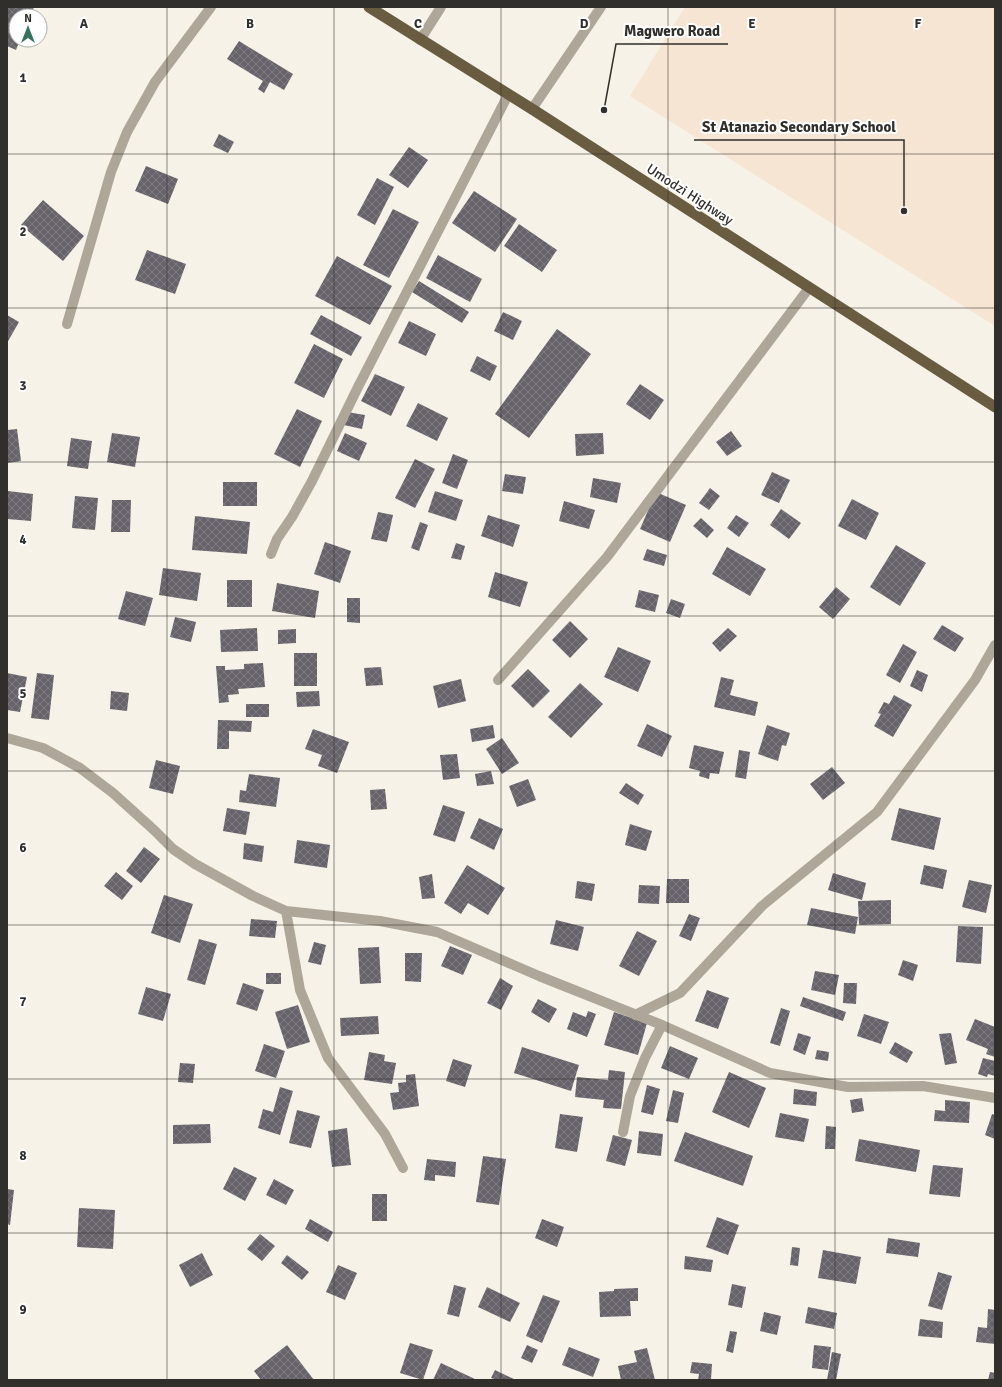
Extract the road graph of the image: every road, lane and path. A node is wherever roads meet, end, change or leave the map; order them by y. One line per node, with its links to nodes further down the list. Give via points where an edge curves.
1 (212, 7): 9 (street, via 155,82 127,132 111,172)
2 (369, 7): 5 (highway, Umodzi Highway)
3 (441, 7): 5 (street)
4 (601, 7): 7 (street)
5 (420, 40): 6 (highway, Umodzi Highway)
6 (508, 95): 7 (highway, Umodzi Highway); 11 (street, via 361,380 312,481 277,539)
7 (532, 109): 8 (highway, Umodzi Highway)
8 (809, 288): 10 (highway, Umodzi Highway); 13 (street, via 607,557)
9 (67, 324)
10 (995, 407)
11 (272, 554)
12 (995, 645): 16 (street, via 975,680 877,812 762,906 680,993)
13 (498, 680)
14 (7, 738): 15 (street, via 43,748 80,768 113,794 173,849 194,864 252,896)
15 (286, 911): 16 (street, via 380,921 437,932); 20 (street, via 300,990 328,1058 385,1134)
16 (635, 1015): 17 (street)
17 (662, 1025): 18 (street, via 770,1073 848,1087 923,1086); 19 (street, via 630,1096)
18 (995, 1098)
19 (623, 1132)
20 (403, 1168)

